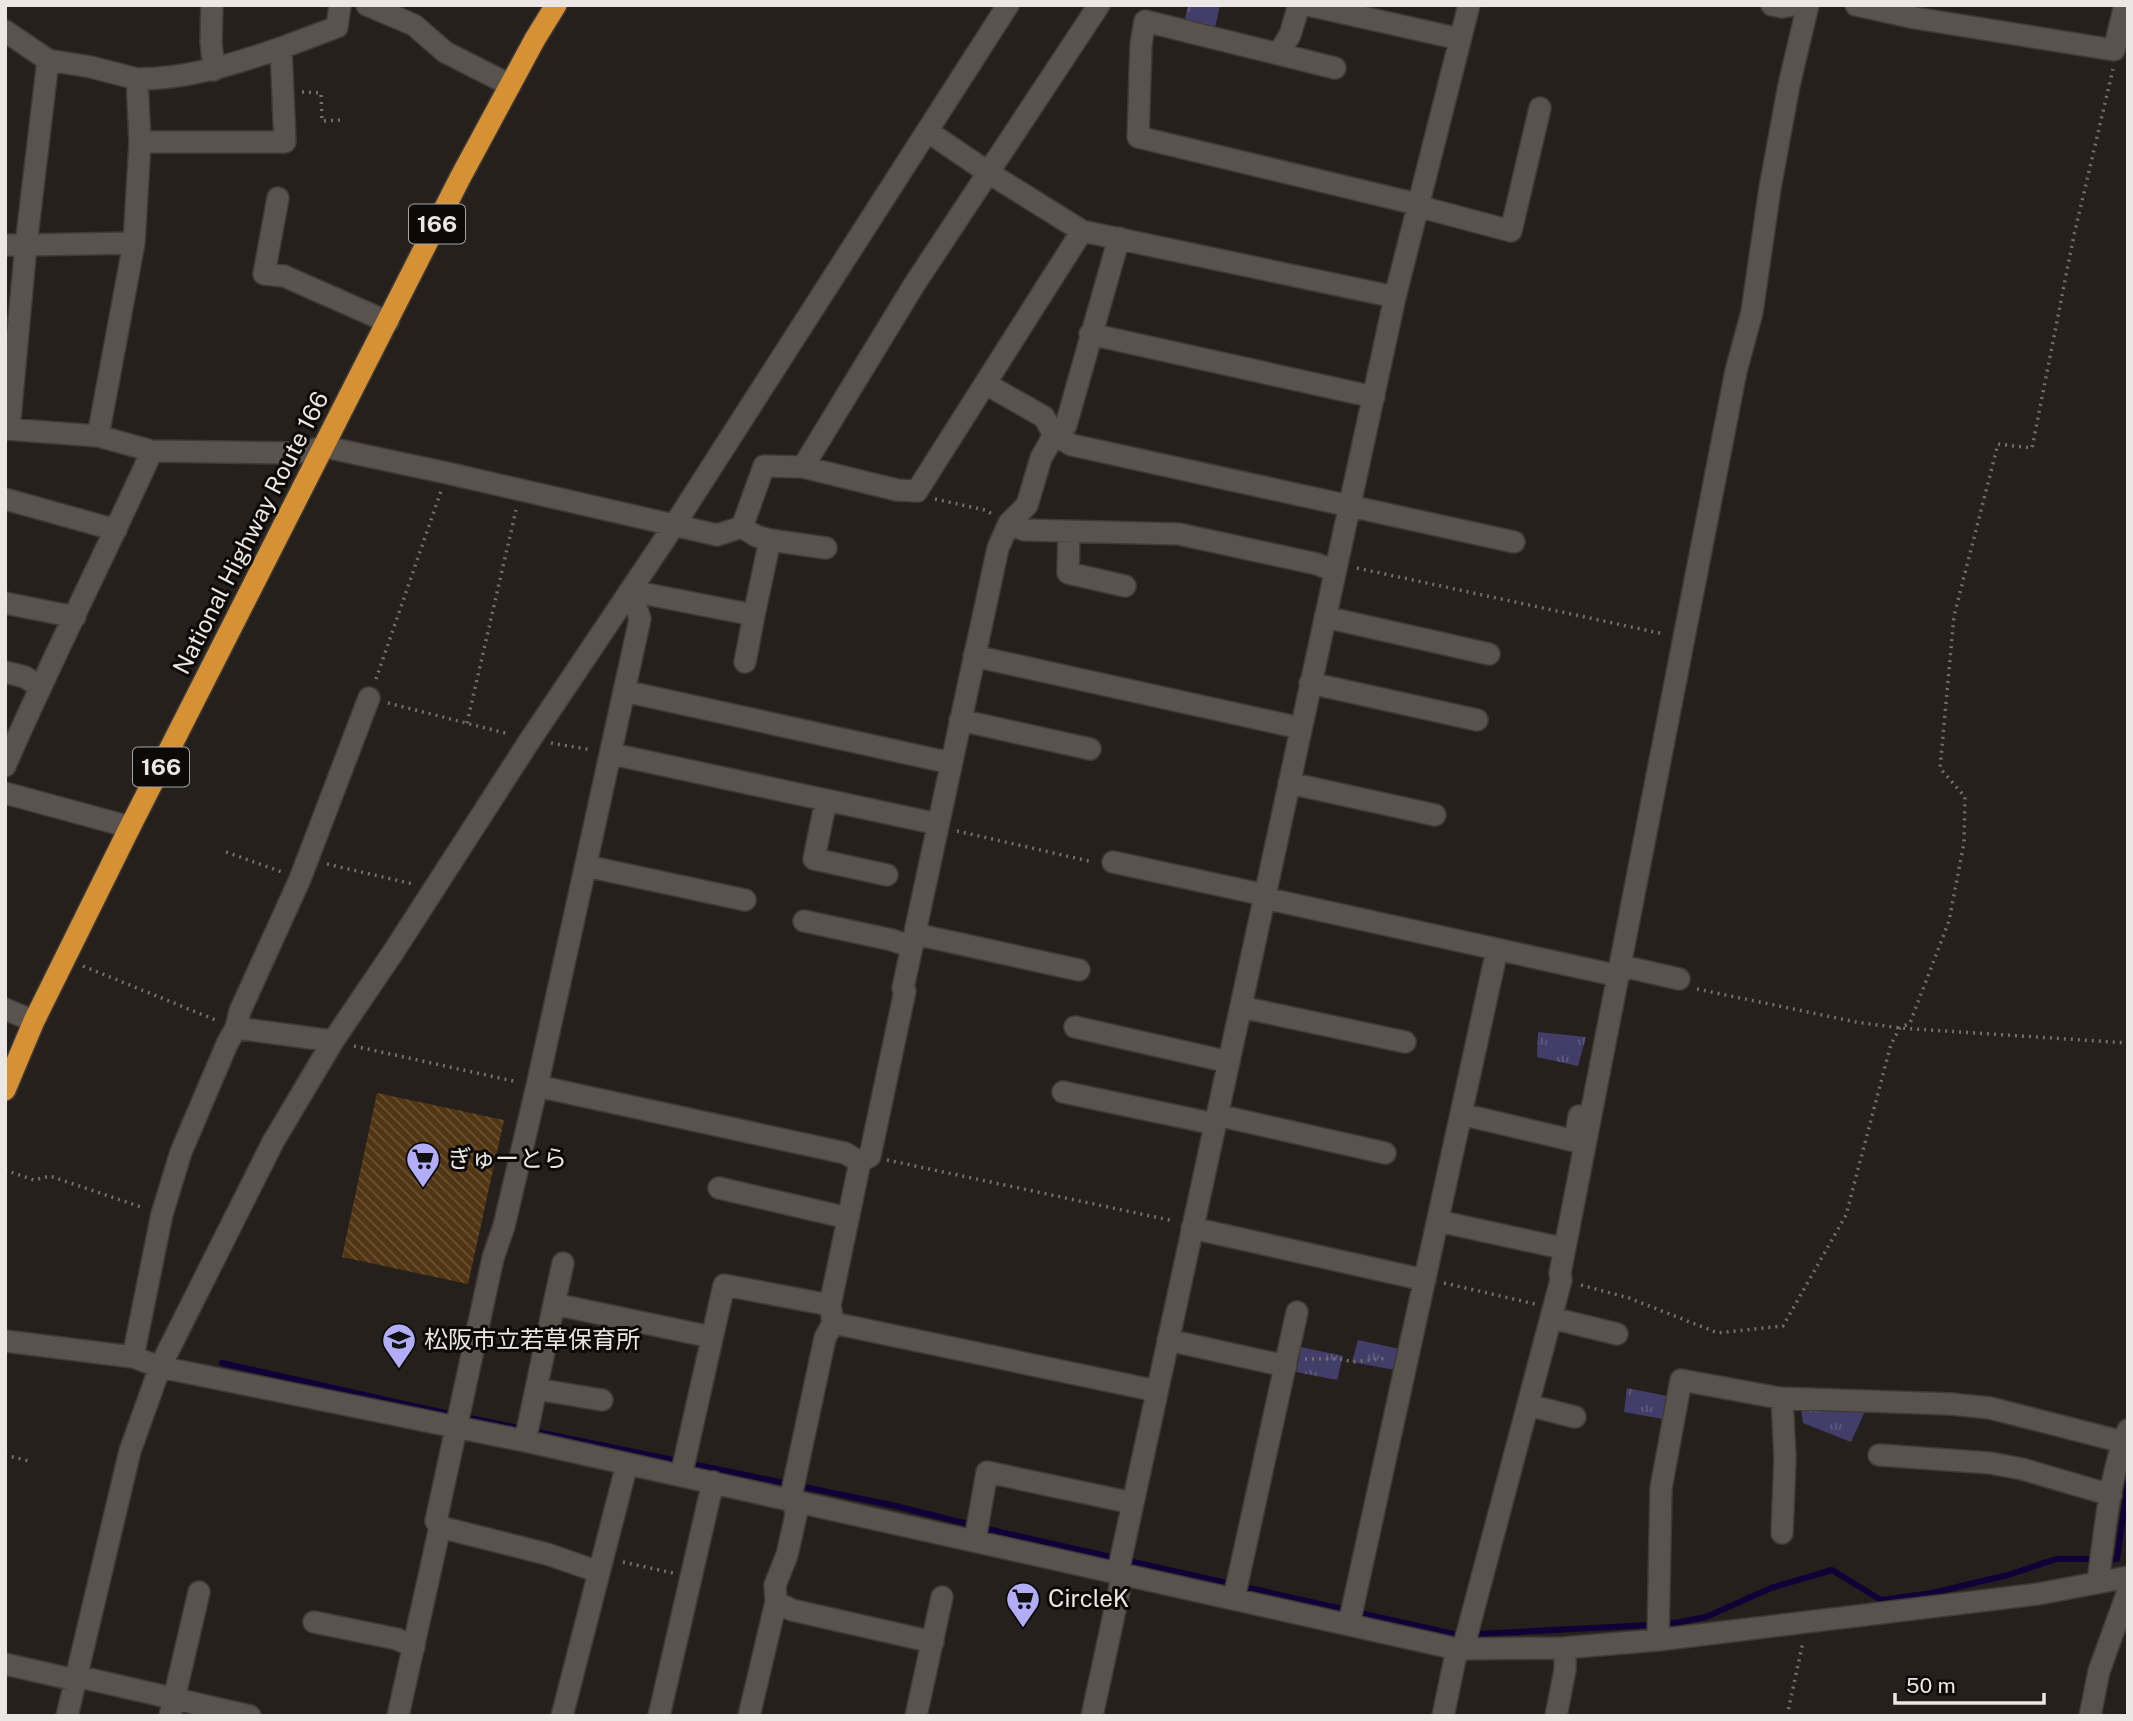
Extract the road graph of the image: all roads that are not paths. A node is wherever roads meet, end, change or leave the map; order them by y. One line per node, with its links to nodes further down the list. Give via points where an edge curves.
1 (212, 5): 21 (street)
2 (340, 5): 17 (street, via 337,27)
3 (367, 5): 23 (street, via 414,24 445,52)
4 (556, 5): 23 (highway, National Highway Route 166 / 166)
5 (1008, 5): 25 (street)
6 (1099, 5): 27 (street)
7 (1299, 5): 18 (street, via 1290,35)
8 (1308, 5): 16 (street)
9 (1469, 5): 16 (street)
10 (1772, 5): 11 (street)
11 (1793, 5)
12 (1808, 5): 92 (street, via 1770,188 1752,313 1736,371)
13 (1856, 5): 14 (street, via 2114,50)
14 (2125, 5)
15 (5, 31): 19 (street)
16 (1460, 39): 29 (street)
17 (281, 48): 21 (street); 26 (street, via 285,142)
18 (1278, 54): 20 (street); 29 (street, via 1145,21 1138,136)
19 (48, 60): 22 (street); 33 (street)
20 (1335, 68)
21 (214, 70): 22 (street)
22 (138, 79): 26 (street)
23 (510, 86): 35 (highway, National Highway Route 166 / 166)
24 (1540, 108): 29 (street, via 1511,231)
25 (927, 131): 27 (street); 48 (street)
26 (140, 142): 32 (street)
27 (989, 173): 30 (street); 44 (street, via 914,285)
28 (278, 198): 35 (street, via 264,274 284,276)
29 (1417, 205): 34 (street)
30 (1082, 230): 31 (street); 37 (street)
31 (1119, 238): 34 (street); 36 (street)
32 (134, 243): 33 (street); 41 (street)
33 (15, 245): 39 (street)
34 (1395, 297): 38 (street)
35 (388, 322): 42 (highway, National Highway Route 166 / 166)
36 (1090, 334): 38 (street); 40 (street, via 1066,425)
37 (986, 384): 40 (street, via 1044,417); 44 (street, via 917,491)
38 (1374, 397): 46 (street)
39 (7, 429): 41 (street)
40 (1054, 435): 46 (street, via 1072,445); 47 (street, via 1041,458 1027,506)
41 (98, 436): 43 (street)
42 (325, 447): 43 (street, via 295,453); 48 (street); 82 (highway, National Highway Route 166 / 166)
43 (152, 451): 50 (street)
44 (803, 467): 49 (street, via 764,466)
45 (5, 499): 50 (street)
46 (1350, 505): 53 (street); 55 (street)
47 (1009, 523): 51 (street, via 1024,530); 63 (street, via 998,548)
48 (675, 524): 49 (street, via 718,535); 57 (street)
49 (742, 527): 52 (street)
50 (116, 530): 60 (street)
51 (1069, 532): 55 (street, via 1179,534); 56 (street, via 1068,573)
52 (769, 540): 54 (street); 59 (street)
53 (1514, 542)
54 (826, 548)
55 (1335, 570): 61 (street)
56 (1125, 586)
57 (631, 591): 59 (street); 68 (street, via 640,619); 99 (street)
58 (5, 603): 60 (street)
59 (754, 615): 64 (street)
60 (75, 617): 67 (street)
61 (1325, 617): 62 (street); 66 (street)
62 (1489, 654)
63 (974, 656): 70 (street); 72 (street)
64 (745, 662)
65 (5, 672): 67 (street, via 26,677)
66 (1310, 683): 71 (street); 72 (street)
67 (40, 687): 76 (street)
68 (625, 691): 74 (street); 75 (street)
69 (369, 698): 98 (street, via 304,869)
70 (960, 720): 73 (street); 75 (street)
71 (1477, 720)
72 (1300, 728): 77 (street)
73 (1090, 749)
74 (612, 754): 79 (street); 84 (street)
75 (951, 763): 81 (street)
76 (5, 766)
77 (1289, 783): 80 (street); 86 (street)
78 (5, 793): 82 (street)
79 (826, 800): 81 (street); 85 (street, via 814,859)
80 (1435, 815)
81 (938, 825): 89 (street)
82 (130, 827): 96 (highway, National Highway Route 166 / 166)
83 (1113, 862): 86 (street)
84 (586, 866): 87 (street); 102 (street)
85 (887, 875)
86 (1265, 896): 90 (street); 94 (street)
87 (745, 900)
88 (804, 921): 89 (street)
89 (913, 941): 91 (street); 108 (street)
90 (1497, 950): 92 (street); 105 (street)
91 (1079, 970)
92 (1615, 971): 93 (street); 105 (street, via 1575,1141); 118 (street)
93 (1679, 979)
94 (1241, 1007): 100 (street); 101 (street)
95 (5, 1009): 96 (street)
96 (34, 1021): 103 (highway, National Highway Route 166 / 166)
97 (1074, 1027): 101 (street)
98 (236, 1028): 99 (street); 124 (street, via 181,1152 162,1214)
99 (332, 1041): 126 (street, via 273,1142)
100 (1405, 1042)
101 (1229, 1062): 106 (street)
102 (537, 1086): 108 (street); 133 (street)
103 (5, 1090)
104 (1063, 1092): 106 (street)
105 (1461, 1114): 111 (street)
106 (1216, 1120): 107 (street); 112 (street)
107 (1385, 1153)
108 (865, 1159): 110 (street)
109 (719, 1188): 110 (street)
110 (848, 1219): 119 (street)
111 (1438, 1221): 113 (street); 115 (street)
112 (1193, 1226): 115 (street); 122 (street)
113 (1557, 1247)
114 (563, 1263): 116 (street)
115 (1425, 1279): 155 (street)
116 (554, 1304): 121 (street); 127 (street)
117 (1297, 1312): 125 (street)
118 (1553, 1313): 120 (street); 131 (street)
119 (831, 1314): 121 (street, via 724,1285); 128 (street); 140 (street)
120 (1617, 1334)
121 (711, 1337): 138 (street)
122 (1168, 1340): 125 (street); 128 (street)
123 (5, 1341): 124 (street)
124 (133, 1357): 126 (street)
125 (1287, 1360): 150 (street)
126 (160, 1367): 133 (street); 163 (street, via 130,1451)
127 (536, 1389): 130 (street); 134 (street)
128 (1157, 1391): 142 (street)
129 (1782, 1398): 135 (street, via 1990,1408); 145 (street); 157 (street, via 1681,1380 1661,1488)
130 (602, 1400)
131 (1528, 1405): 132 (street); 158 (street)
132 (1575, 1416)
133 (457, 1420): 134 (street); 143 (street, via 436,1521)
134 (526, 1434): 137 (street)
135 (2125, 1436): 141 (street)
136 (1879, 1455): 141 (street, via 1990,1463)
137 (627, 1464): 138 (street); 146 (street)
138 (683, 1466): 139 (street)
139 (713, 1482): 140 (street); 169 (street)
140 (793, 1490): 144 (street); 154 (street, via 796,1516 775,1585)
141 (2111, 1495): 148 (street)
142 (1133, 1503): 144 (street, via 988,1472); 147 (street)
143 (440, 1527): 146 (street); 160 (street)
144 (976, 1531): 147 (street)
145 (1782, 1534)
146 (601, 1565): 168 (street)
147 (1121, 1565): 150 (street); 172 (street)
148 (2100, 1566): 149 (street); 157 (street, via 2038,1594 1807,1623)
149 (2128, 1577)
150 (1236, 1588): 155 (street)
151 (2128, 1591): 175 (street, via 2099,1671)
152 (198, 1592): 164 (street)
153 (942, 1597): 159 (street)
154 (776, 1602): 159 (street, via 792,1610); 170 (street)
155 (1351, 1614): 158 (street)
156 (314, 1622): 160 (street, via 397,1639)
157 (1658, 1630): 161 (street)
158 (1464, 1641): 161 (street); 173 (street)
159 (933, 1642): 171 (street)
160 (414, 1647): 167 (street)
161 (1565, 1648): 174 (street)
162 (5, 1664): 163 (street)
163 (76, 1678): 164 (street); 165 (street)
164 (172, 1707): 166 (street)
165 (67, 1716)
166 (250, 1716)
167 (398, 1716)
168 (562, 1716)
169 (659, 1716)
170 (749, 1716)
171 (916, 1716)
172 (1092, 1716)
173 (1443, 1716)
174 (1556, 1716)
175 (2090, 1716)

